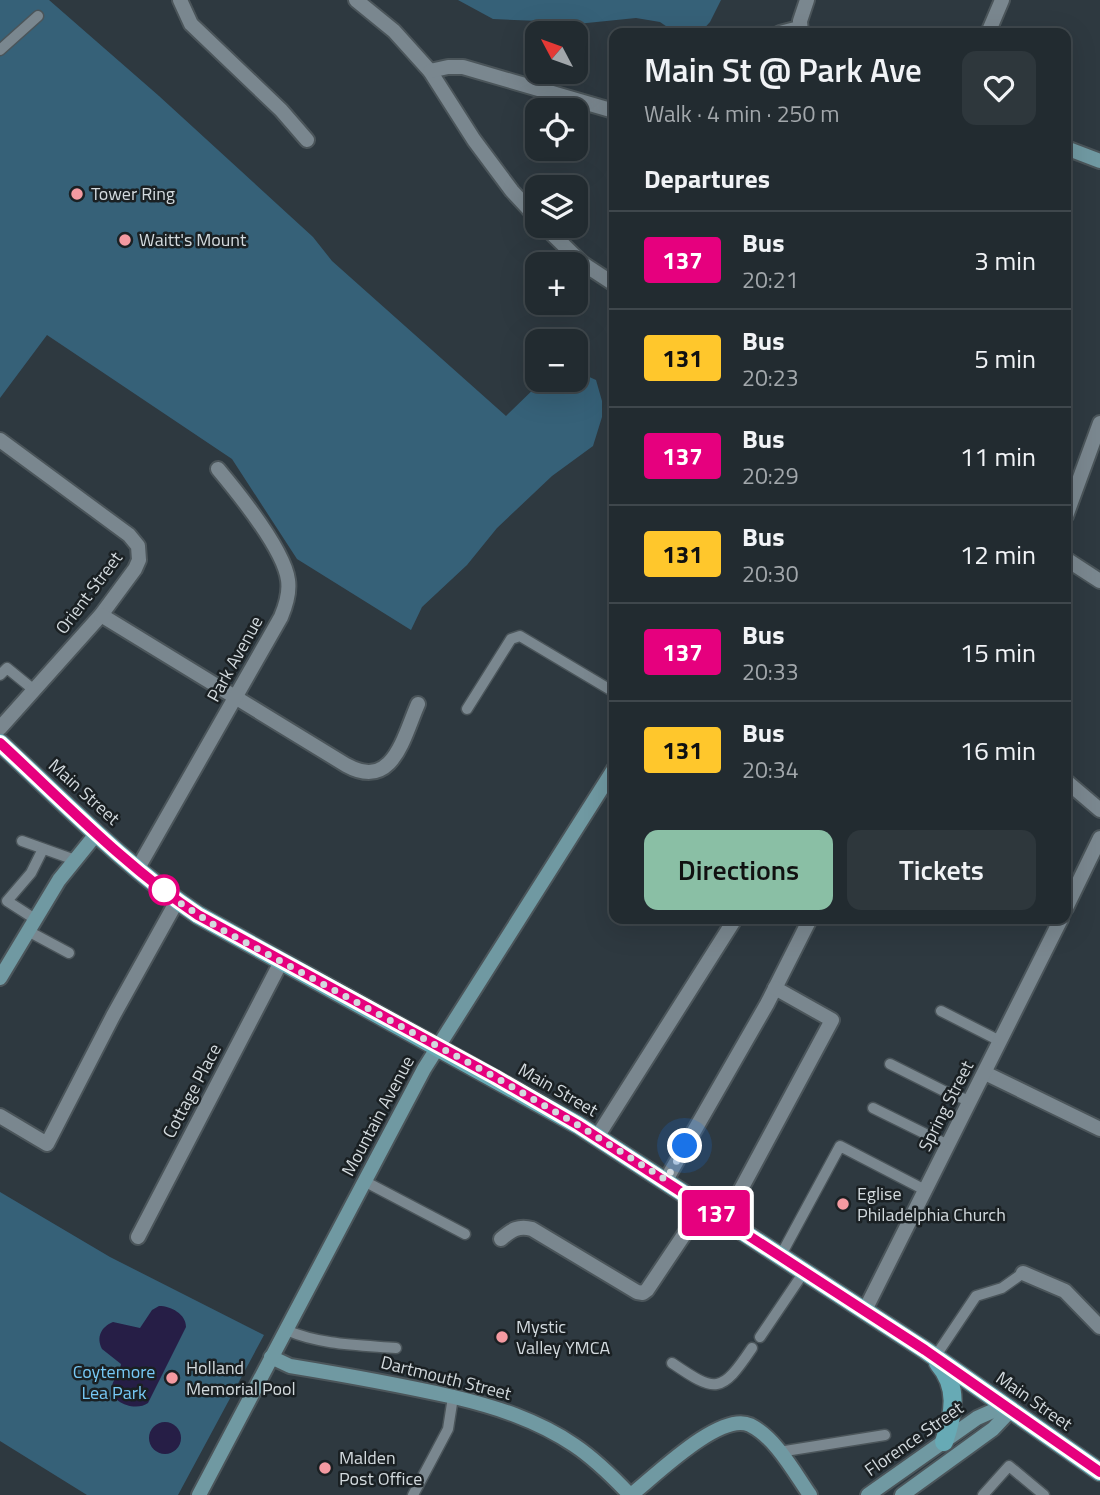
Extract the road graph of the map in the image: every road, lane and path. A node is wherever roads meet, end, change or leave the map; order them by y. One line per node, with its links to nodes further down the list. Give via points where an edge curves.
1 (180, 0): 11 (street, via 191,24)
2 (356, 0): 9 (street)
3 (807, 0): 6 (street)
4 (1002, 0): 7 (street)
5 (38, 16): 8 (lane)
6 (800, 28)
7 (990, 28)
8 (0, 50)
9 (430, 71): 10 (street, via 463,67); 14 (street, via 474,140)
10 (609, 110)
11 (307, 140)
12 (1071, 150): 13 (street)
13 (1100, 161)
14 (525, 205)
15 (557, 238): 16 (street)
16 (609, 281)
17 (1100, 424): 20 (street)
18 (0, 440): 23 (street, Orient Street, via 136,544 135,569)
19 (218, 468): 27 (street, Park Avenue, via 279,555 289,583 281,617)
20 (1071, 502)
21 (1071, 562): 22 (street)
22 (1100, 581)
23 (101, 615): 26 (street, Orient Street); 27 (street)
24 (0, 675): 26 (lane, via 7,668)
25 (609, 689): 29 (lane, via 516,636)
26 (34, 690): 30 (street, Orient Street)
27 (236, 697): 28 (street, via 353,769 369,773 391,762); 40 (street, Park Avenue)
28 (418, 705)
29 (467, 709)
30 (0, 728)
31 (0, 743): 35 (main road, Main Street)
32 (609, 777): 53 (street, Mountain Avenue)
33 (1071, 785): 34 (street)
34 (1100, 810)
35 (97, 833): 39 (street); 40 (main road, Main Street)
36 (1100, 838): 41 (street)
37 (22, 841): 38 (lane)
38 (43, 849): 39 (lane); 46 (lane, via 31,873 7,901)
39 (75, 860): 46 (street)
40 (138, 868): 42 (main road, Main Street)
41 (1071, 898)
42 (177, 901): 48 (main road, Main Street); 58 (street, via 47,1144)
43 (732, 924): 60 (street)
44 (807, 924): 50 (street)
45 (1058, 924): 52 (street, Spring Street)
46 (32, 925): 47 (lane); 49 (street)
47 (69, 953)
48 (281, 962): 53 (main road, Main Street); 68 (street, Cottage Place)
49 (0, 978)
50 (775, 988): 62 (street); 66 (street, via 832,1020)
51 (941, 1012): 52 (lane)
52 (1000, 1041): 55 (street, Spring Street)
53 (438, 1046): 60 (main road, Main Street); 63 (street, Mountain Avenue)
54 (890, 1063): 56 (lane)
55 (985, 1073): 56 (street, Spring Street); 59 (street)
56 (970, 1101): 61 (street, Spring Street)
57 (873, 1108): 61 (lane)
58 (0, 1116)
59 (1100, 1129)
60 (597, 1137): 62 (main road, Main Street)
61 (948, 1146): 64 (street, Spring Street)
62 (666, 1180): 65 (main road, Main Street)
63 (364, 1181): 67 (lane); 75 (street, Mountain Avenue)
64 (925, 1190): 70 (lane, via 840,1146); 73 (street, Spring Street)
65 (704, 1205): 66 (main road, Main Street); 69 (street, via 643,1293 532,1229 517,1228)
66 (724, 1219): 70 (main road, Main Street)
67 (464, 1234)
68 (138, 1237)
69 (501, 1239)
70 (781, 1255): 71 (main road, Main Street)
71 (804, 1272): 73 (main road, Main Street); 76 (lane)
72 (1023, 1273): 74 (street, via 1065,1291); 79 (lane, via 1002,1288 976,1296)
73 (865, 1310): 79 (main road, Main Street)
74 (1100, 1327)
75 (286, 1330): 77 (lane, via 317,1341); 80 (street, Mountain Avenue)
76 (760, 1337)
77 (396, 1348)
78 (752, 1348): 81 (lane, via 736,1371 719,1384 703,1384)
79 (930, 1354): 83 (main road, Main Street); 85 (main road, via 951,1384 953,1404)
80 (271, 1357): 82 (street, Dartmouth Street, via 290,1366); 89 (street, Mountain Avenue)
81 (672, 1363)
82 (453, 1397): 90 (lane, via 448,1429); 91 (street, Dartmouth Street, via 490,1405 555,1433)
83 (1011, 1410): 85 (street, Florence Street, via 986,1413); 87 (main road, Main Street); 93 (street, Florence Street, via 993,1429)
84 (884, 1435): 86 (lane)
85 (944, 1442): 88 (street, Florence Street)
86 (779, 1452): 91 (street, via 751,1426 727,1424); 92 (street)
87 (1099, 1469)
88 (875, 1493)
89 (199, 1495)
90 (413, 1495)
91 (631, 1495)
92 (810, 1495)
93 (902, 1495)
94 (983, 1495): 95 (lane, via 1009,1466)
95 (1044, 1495)

